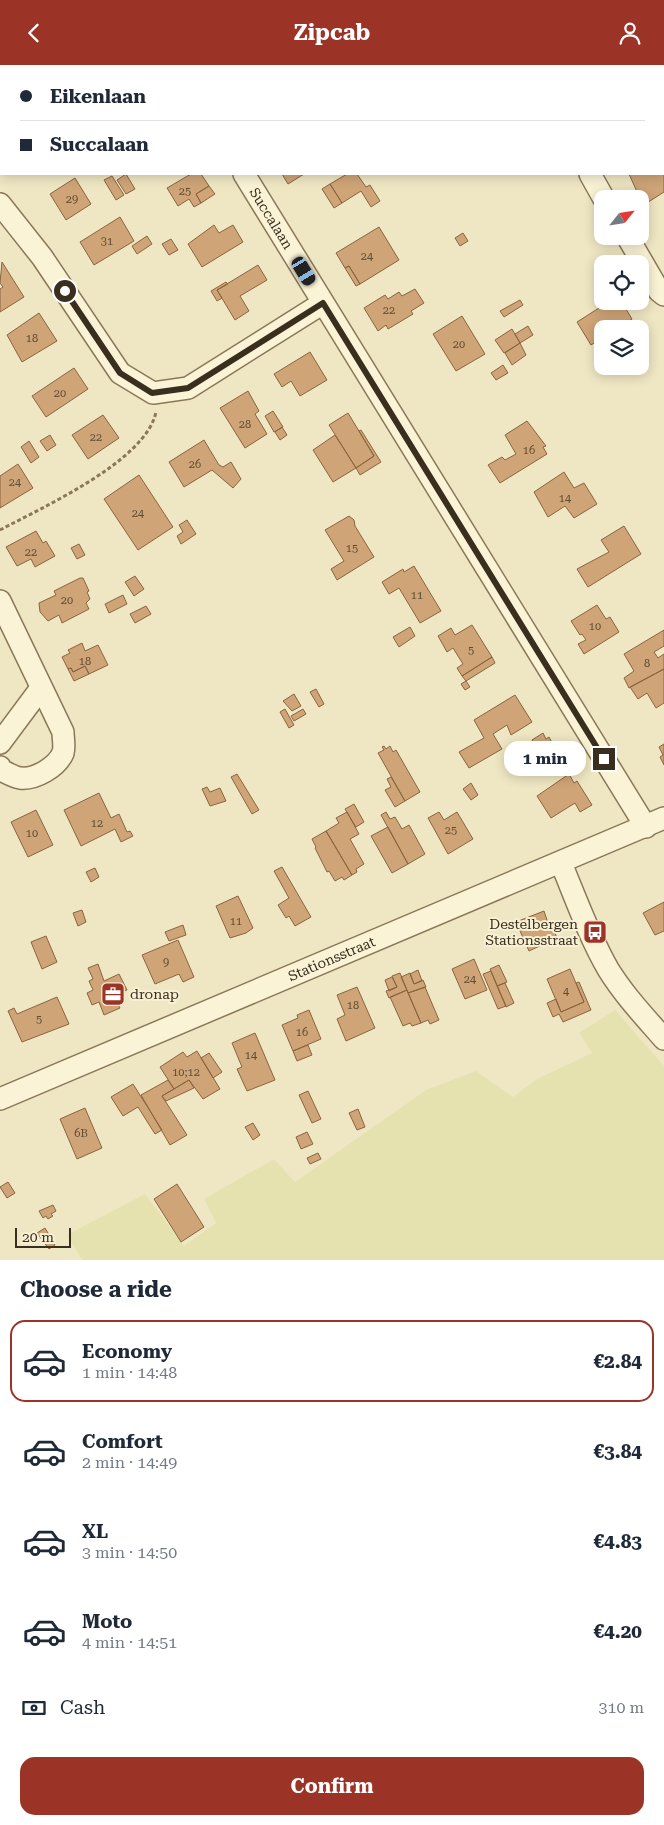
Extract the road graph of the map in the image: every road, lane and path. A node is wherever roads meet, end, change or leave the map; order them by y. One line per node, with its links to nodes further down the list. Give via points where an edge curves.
1 (245, 175): 7 (street, Succalaan)
2 (591, 175): 3 (street)
3 (599, 190)
4 (0, 204): 8 (street, via 42,257 120,373 152,393)
5 (631, 245): 6 (street)
6 (664, 295)
7 (323, 303): 8 (street, via 188,388); 14 (street, Succalaan)
8 (161, 392): 9 (path, via 155,419 130,453 70,493)
9 (0, 530)
10 (0, 601): 11 (street)
11 (41, 688): 12 (street); 13 (street, via 63,733 63,753 52,766 29,778 18,778)
12 (0, 743)
13 (0, 769)
14 (655, 822): 15 (street, Stationsstraat)
15 (561, 863): 16 (street, via 590,934 609,969); 17 (street, Stationsstraat)
16 (664, 1039)
17 (0, 1099)

